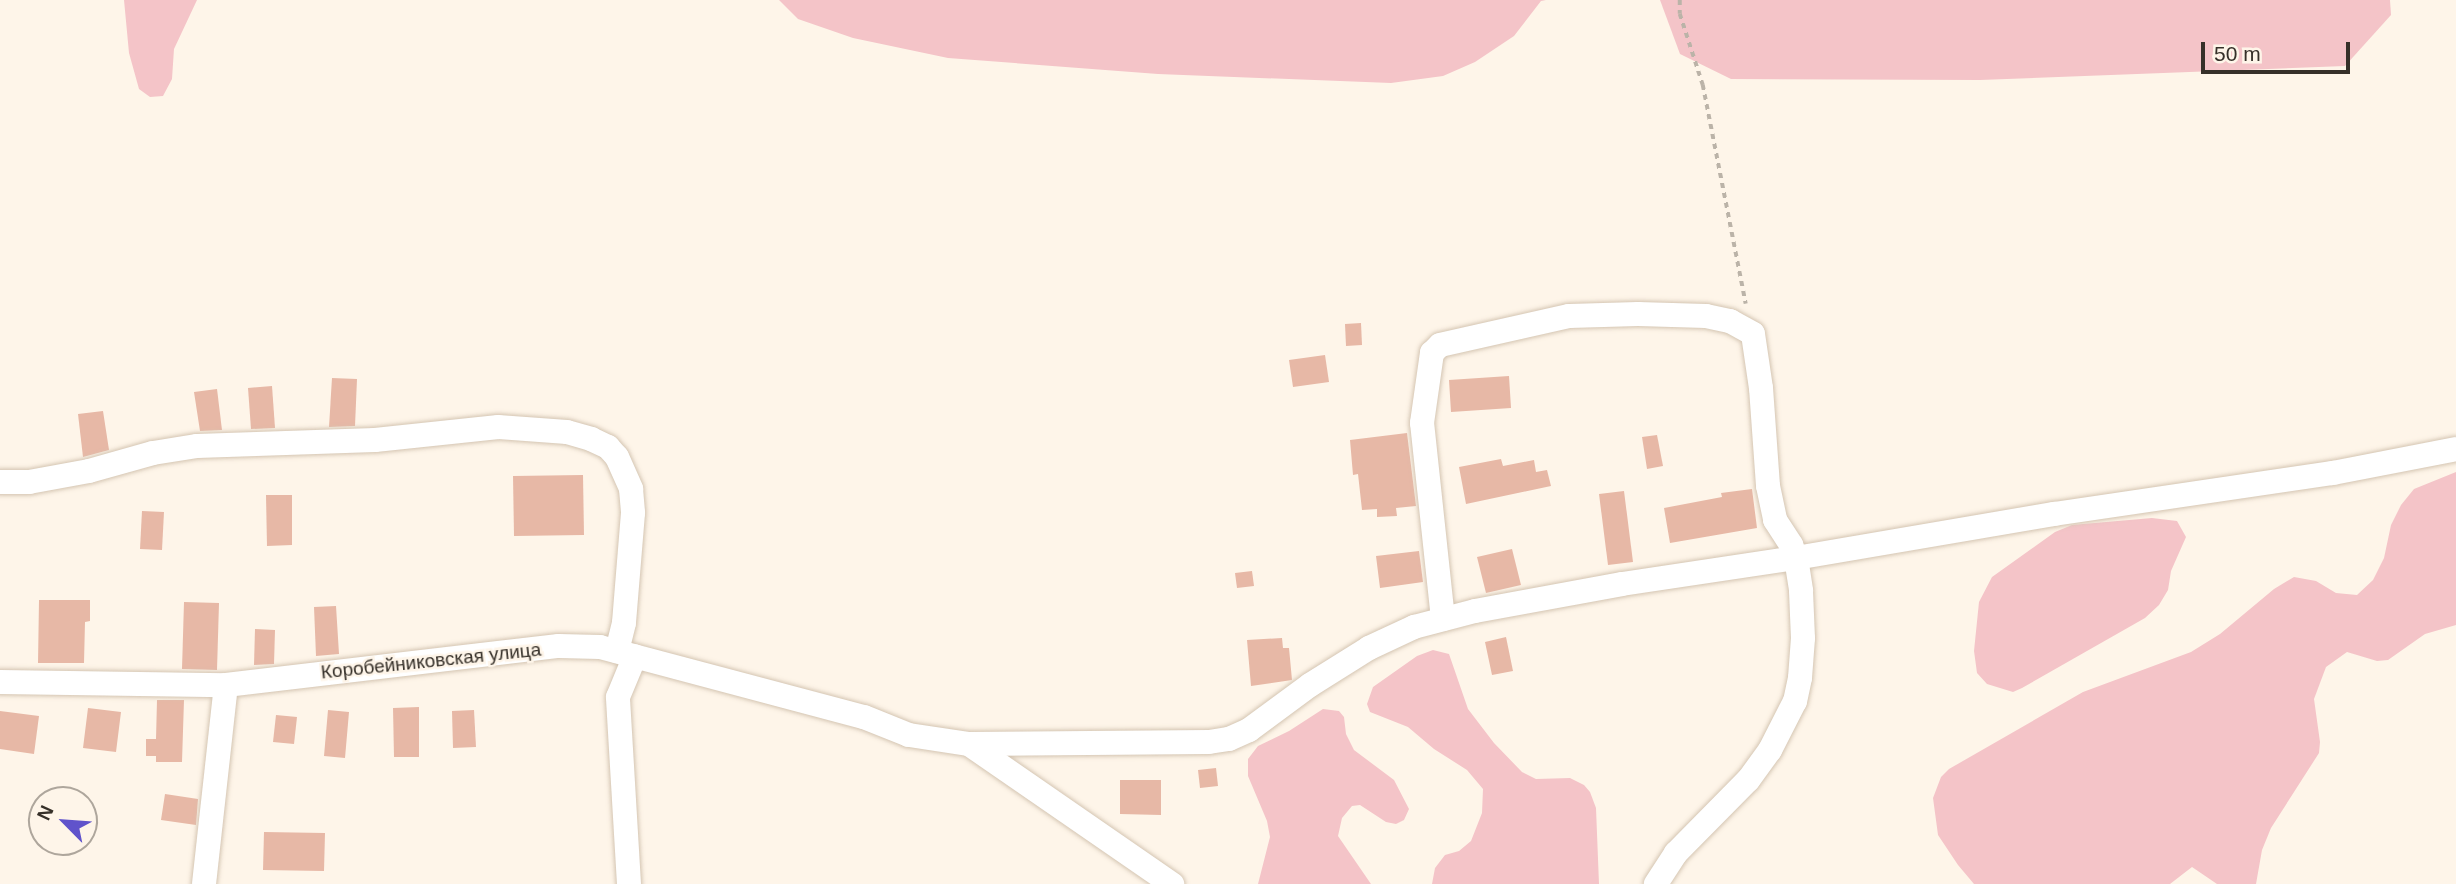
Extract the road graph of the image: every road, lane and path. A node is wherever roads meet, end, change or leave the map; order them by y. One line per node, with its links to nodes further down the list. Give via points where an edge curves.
1 (1680, 0): 2 (path, via 1680,14 1703,85)
2 (1752, 334): 5 (street, via 1775,520); 6 (street, via 1730,321 1706,316 1569,316 1440,345 1432,353 1426,379 1422,423)
3 (2456, 449): 5 (street, Коробейниковская улица, via 2333,473)
4 (0, 482): 7 (street, via 29,482 197,446 375,440 498,427 567,432 608,447 631,489)
5 (1796, 558): 6 (street, Коробейниковская улица, via 1622,584); 14 (street, via 1804,638 1795,701 1770,750 1748,780 1676,853)
6 (1443, 620): 10 (street, Коробейниковская улица, via 1414,627 1369,648 1266,720 1229,739)
7 (626, 653): 9 (street, Коробейниковская улица, via 559,646); 10 (street, Коробейниковская улица, via 864,717 909,735); 12 (street, via 618,697)
8 (0, 682): 9 (street, Коробейниковская улица)
9 (226, 685): 11 (street)
10 (969, 744): 13 (street)
11 (204, 884)
12 (629, 884)
13 (1172, 884)
14 (1656, 884)

